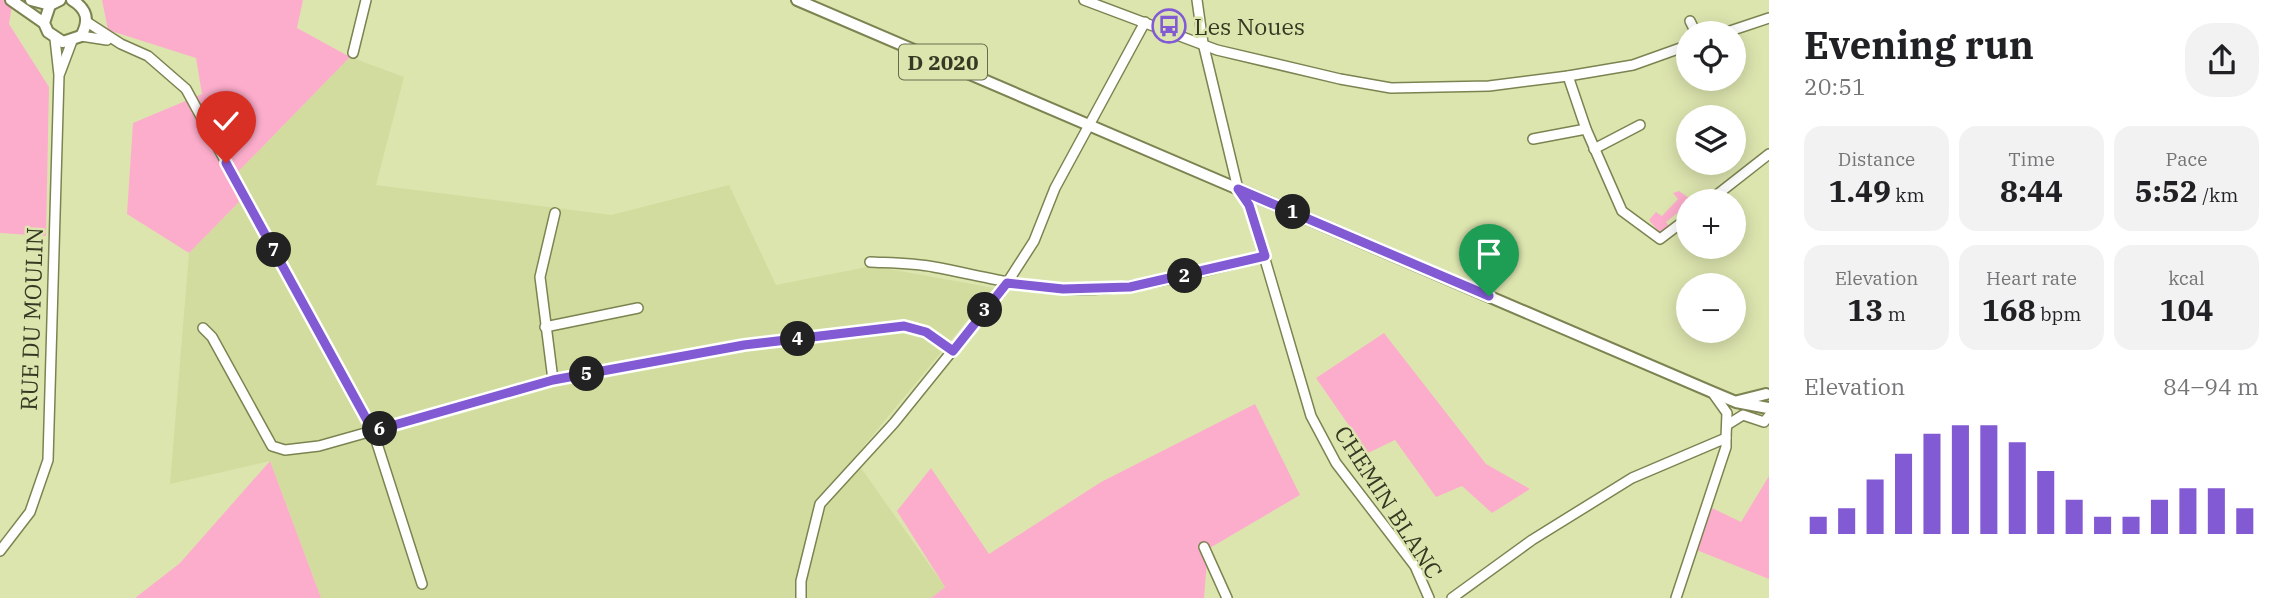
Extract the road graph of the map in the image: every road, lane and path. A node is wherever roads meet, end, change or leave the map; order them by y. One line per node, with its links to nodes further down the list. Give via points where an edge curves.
1 (11, 0): 12 (main road)
2 (31, 0): 8 (main road)
3 (72, 0): 9 (main road)
4 (366, 0): 19 (street)
5 (797, 0): 22 (main road, D 2020)
6 (1084, 0): 11 (street)
7 (1197, 0): 16 (street, CHEMIN BLANC)
8 (56, 1): 12 (main road)
9 (87, 11): 15 (main road); 17 (street)
10 (1769, 18): 13 (street)
11 (1145, 22): 16 (street); 22 (street)
12 (44, 23): 14 (main road)
13 (1746, 26)
14 (55, 39): 15 (main road); 20 (street, RUE DU MOULIN)
15 (77, 39): 17 (street); 20 (street, RUE DU MOULIN)
16 (1203, 43): 21 (street, via 1217,50 1391,88 1489,86); 28 (street, CHEMIN BLANC)
17 (121, 44): 46 (street, via 148,56 186,89)
18 (1676, 50): 21 (street, via 1633,65)
19 (353, 53)
20 (60, 75): 49 (street, RUE DU MOULIN, via 48,460 30,512)
21 (1568, 76): 24 (street)
22 (1089, 125): 28 (main road, D 2020); 34 (street, via 1055,188 1034,241)
23 (1640, 125): 26 (street)
24 (1586, 129): 25 (street); 26 (street)
25 (1533, 139)
26 (1594, 149): 31 (street, via 1622,211 1660,239)
27 (1769, 154): 29 (street)
28 (1238, 189): 32 (street, CHEMIN BLANC, via 1249,205); 41 (main road, D 2020)
29 (1724, 189)
30 (555, 213): 36 (street, via 540,278)
31 (1676, 227)
32 (1265, 256): 34 (street, via 1130,287 1063,289); 53 (street, CHEMIN BLANC, via 1311,416 1336,463 1415,566)
33 (870, 261): 34 (street, via 931,266)
34 (1007, 283): 38 (street)
35 (638, 308): 36 (street)
36 (545, 327): 39 (street)
37 (203, 328): 46 (street, via 272,446 285,450 319,446)
38 (953, 351): 39 (street, via 926,332 904,326 744,345); 51 (street, via 820,504)
39 (553, 380): 46 (street)
40 (1767, 391): 42 (main road); 43 (main road)
41 (1712, 392): 42 (main road, D 2020); 44 (street)
42 (1737, 402): 43 (main road, D 2020); 44 (street)
43 (1769, 411): 45 (street, via 1764,422 1743,415)
44 (1727, 413): 45 (street)
45 (1727, 425): 47 (street)
46 (373, 431): 50 (street)
47 (1726, 438): 54 (street, via 1632,478 1532,540); 55 (street)
48 (1205, 547): 52 (street)
49 (0, 551)
50 (422, 584)
51 (801, 598)
52 (1227, 598)
53 (1429, 598)
54 (1452, 598)
55 (1676, 598)

